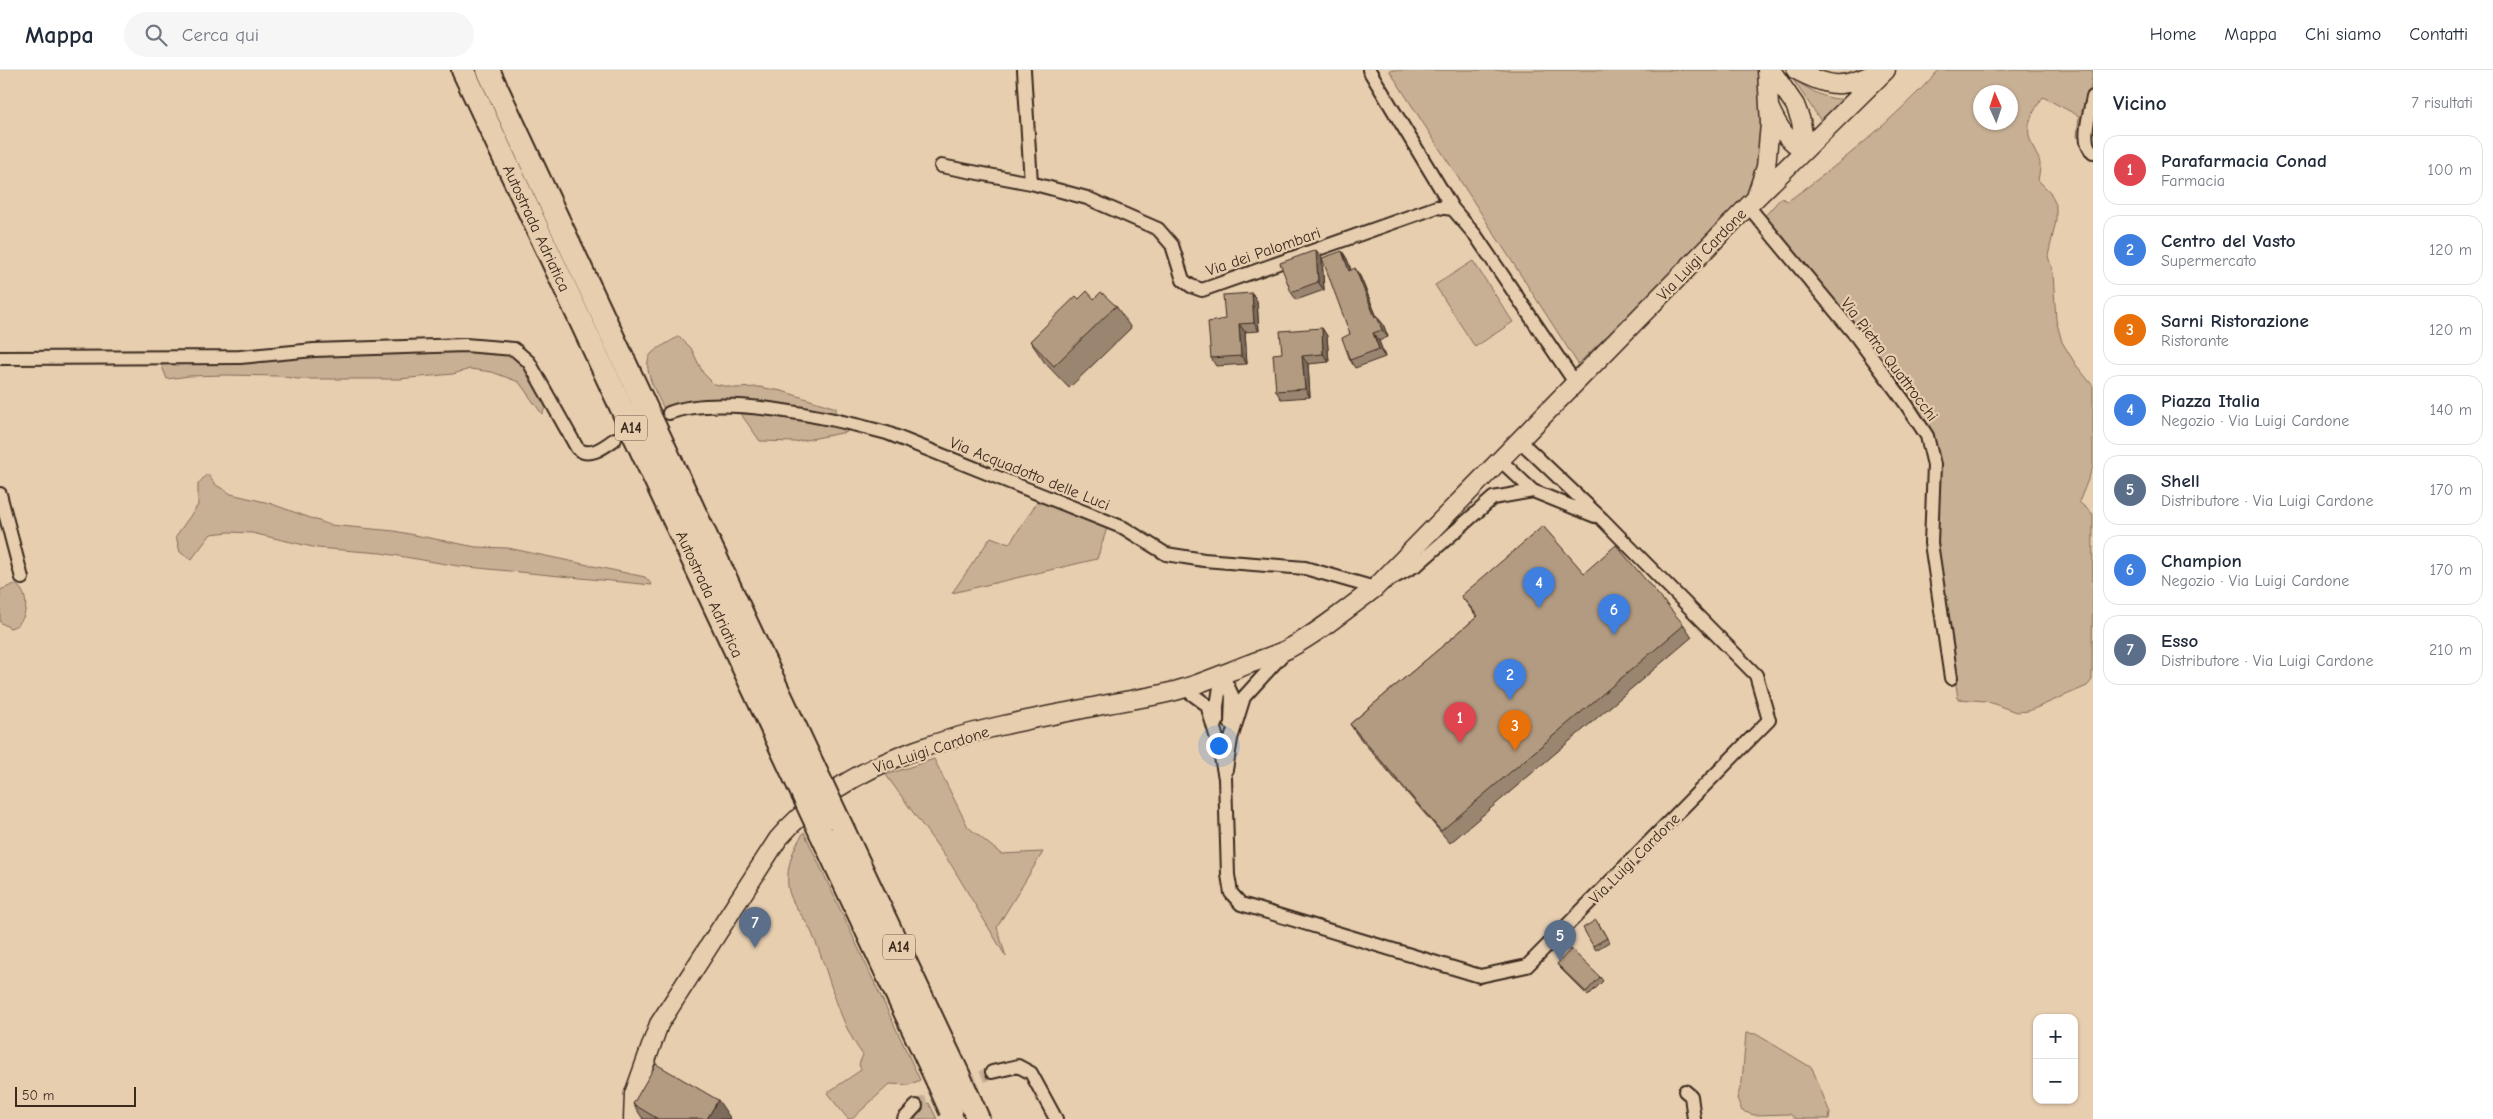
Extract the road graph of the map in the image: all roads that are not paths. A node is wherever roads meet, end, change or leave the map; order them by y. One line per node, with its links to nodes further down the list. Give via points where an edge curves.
1 (463, 70): 36 (highway, Autostrada Adriatica / A14)
2 (488, 70): 36 (highway, Autostrada Adriatica / A14)
3 (1024, 70): 15 (street)
4 (1369, 70): 17 (street)
5 (1767, 70): 11 (main road)
6 (1771, 70): 12 (main road, via 1795,105)
7 (1796, 70): 8 (main road, via 1834,86 1856,83)
8 (1882, 70)
9 (1886, 70): 12 (main road, Via Luigi Cardone)
10 (2093, 97): 13 (street, via 2086,141)
11 (1770, 109): 12 (main road, via 1791,143); 16 (main road, via 1766,167)
12 (1805, 150): 16 (main road, Via Luigi Cardone)
13 (2093, 152)
14 (941, 166): 15 (street, Via dei Palombari)
15 (1031, 184): 17 (street, Via dei Palombari, via 1087,198 1158,230 1172,246 1184,280 1202,290 1437,207)
16 (1751, 202): 19 (main road, Via Luigi Cardone); 31 (street, Via Pietra Quattrocchi, via 1856,336 1927,436 1934,464 1931,543)
17 (1453, 208): 19 (street, via 1476,236)
18 (0, 358): 21 (street, via 240,357 314,350 465,345 514,349 528,362 581,452 601,449)
19 (1576, 384): 22 (main road, Via Luigi Cardone)
20 (669, 413): 28 (street, Via Acquadotto delle Luci, via 726,405 851,423 887,433 1124,528 1166,554 1305,568)
21 (615, 440)
22 (1519, 440): 23 (main road, Via Luigi Cardone); 26 (street, Via Luigi Cardone)
23 (1500, 460): 24 (street, Via Luigi Cardone); 28 (main road, Via Luigi Cardone)
24 (1533, 491): 26 (street, Via Luigi Cardone); 28 (street, Via Luigi Cardone, via 1493,498 1418,564)
25 (0, 494): 27 (street)
26 (1602, 519): 35 (street, Via Luigi Cardone, via 1756,675 1770,720 1527,966 1480,976 1241,904 1231,893 1228,875)
27 (22, 578)
28 (1375, 588): 29 (main road, Via Luigi Cardone)
29 (1287, 650): 30 (main road, Via Luigi Cardone); 33 (street, Via Luigi Cardone, via 1244,697)
30 (1222, 674): 32 (main road, Via Luigi Cardone); 33 (street, Via Luigi Cardone, via 1232,695); 34 (street, Via Luigi Cardone, via 1217,706)
31 (1951, 678)
32 (1184, 688): 34 (street, Via Luigi Cardone, via 1207,706); 42 (main road, Via Luigi Cardone, via 1026,720 953,739 864,771 796,819 778,839 660,1024 634,1094)
33 (1231, 739): 35 (street, Via Luigi Cardone)
34 (1218, 742): 35 (street, Via Luigi Cardone)
35 (1225, 778)
36 (808, 781): 38 (highway, Autostrada Adriatica / A14, bridge, via 821,833); 38 (highway, Autostrada Adriatica / A14, bridge, via 838,819)
37 (992, 1072): 44 (street, via 1018,1066 1031,1073)
38 (948, 1078): 41 (highway, Autostrada Adriatica / A14, bridge)
39 (1685, 1091): 45 (street, via 1691,1096)
40 (916, 1106): 43 (street)
41 (964, 1112)
42 (633, 1119)
43 (904, 1119)
44 (1056, 1119)
45 (1694, 1119)

